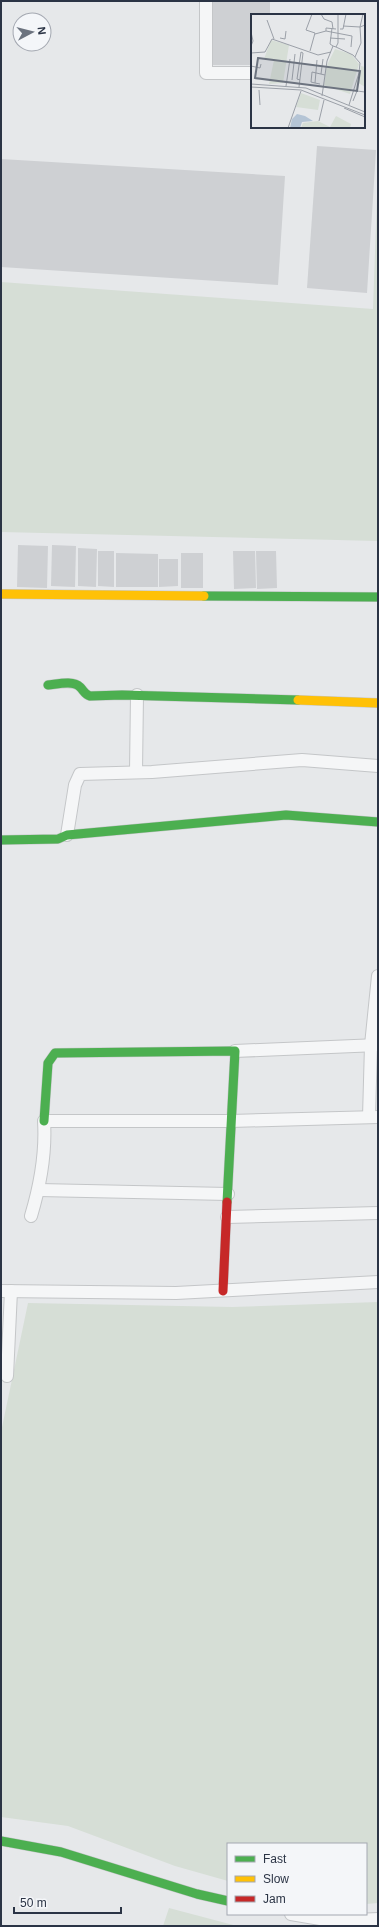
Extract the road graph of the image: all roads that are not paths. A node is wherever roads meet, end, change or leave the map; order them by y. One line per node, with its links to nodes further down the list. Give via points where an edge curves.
1 (206, 1): 2 (street, via 206,73)
2 (251, 73)
3 (1, 594): 4 (street)
4 (378, 597)
5 (48, 685): 6 (street, via 74,683 90,696)
6 (137, 695): 7 (street); 9 (street)
7 (378, 703)
8 (378, 766): 9 (street, via 302,760)
9 (136, 772): 11 (street, via 80,774 75,785)
10 (378, 822): 11 (street, via 286,815)
11 (67, 835): 12 (street, via 58,839)
12 (1, 840)
13 (378, 976): 14 (street)
14 (375, 1045): 15 (street); 16 (street)
15 (235, 1051): 17 (street, via 55,1052 48,1063); 18 (street)
16 (373, 1117): 18 (street)
17 (44, 1121): 18 (street); 19 (street)
18 (231, 1121): 20 (street)
19 (39, 1190): 20 (street); 22 (street)
20 (228, 1194): 23 (street)
21 (378, 1213): 23 (street)
22 (31, 1216)
23 (227, 1217): 26 (street)
24 (378, 1282): 26 (street)
25 (6, 1291): 26 (street, via 144,1294); 27 (street)
26 (223, 1291)
27 (8, 1376)
28 (1, 1841): 29 (street, via 61,1852)
29 (227, 1901)
30 (297, 1915): 31 (street, via 332,1921)
31 (378, 1918)

